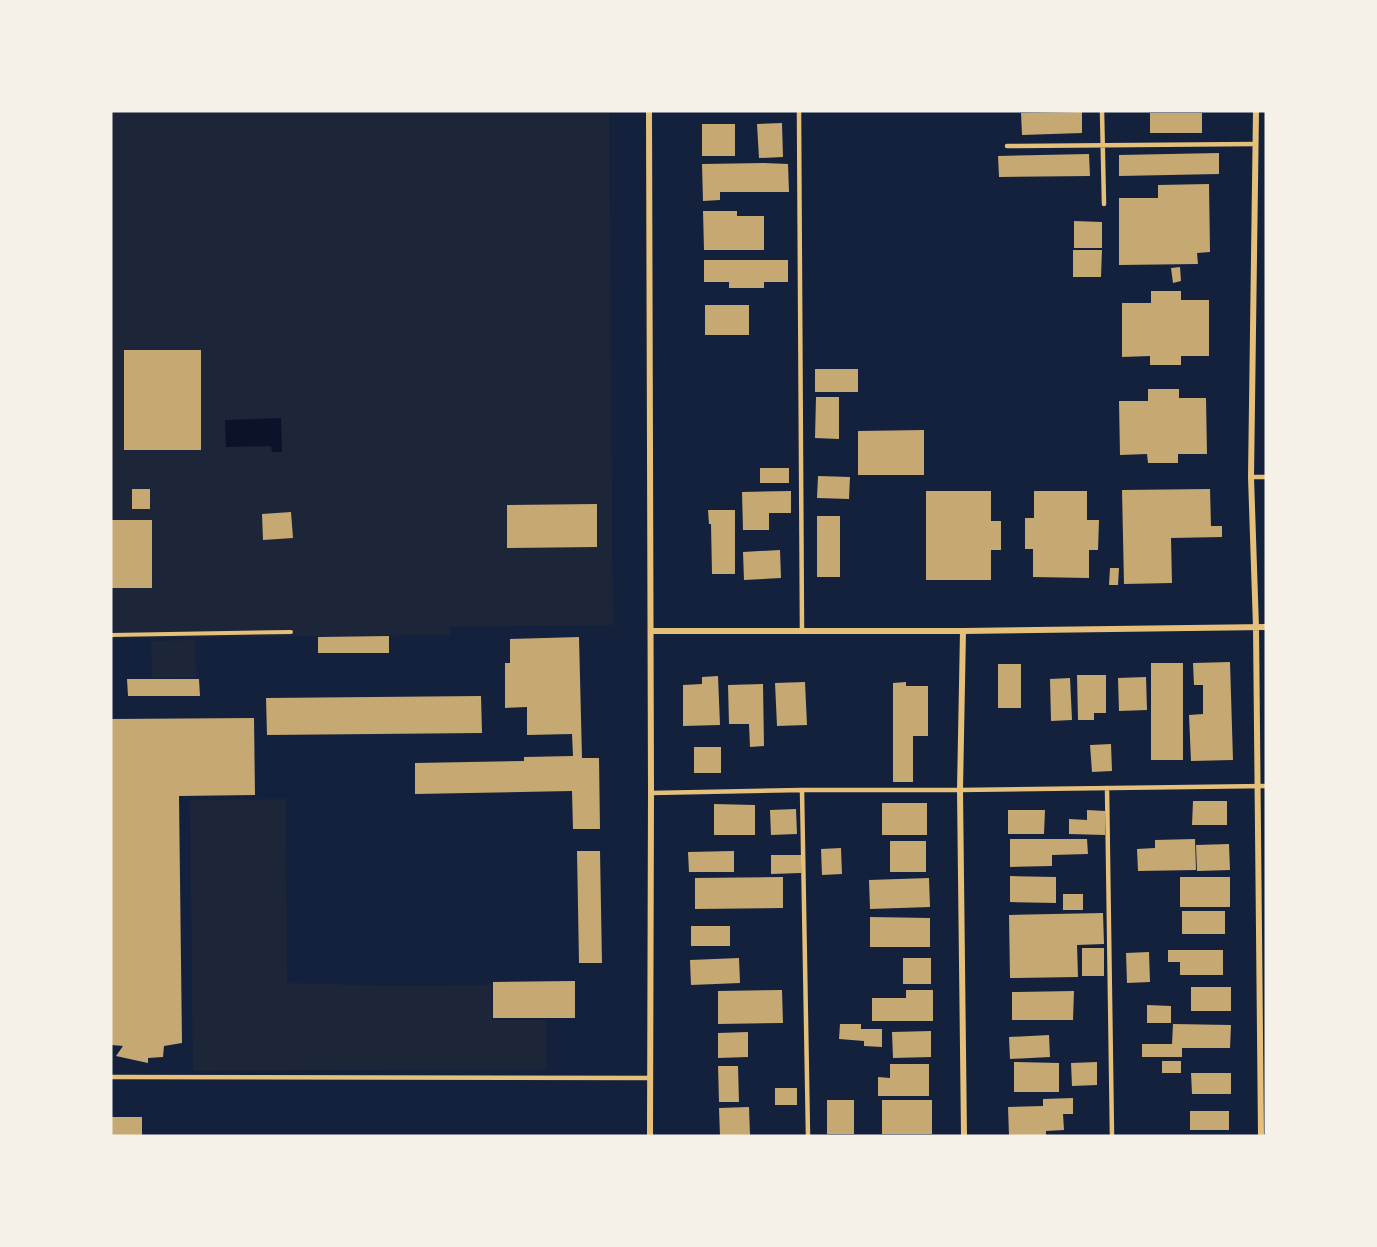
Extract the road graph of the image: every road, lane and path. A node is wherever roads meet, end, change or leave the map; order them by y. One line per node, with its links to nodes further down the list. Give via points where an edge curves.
1 (649, 111): 13 (street)
2 (798, 111): 14 (lane)
3 (1101, 111): 6 (lane)
4 (1256, 111): 5 (street)
5 (1255, 144): 6 (lane); 9 (street)
6 (1103, 145): 7 (lane); 8 (lane)
7 (1007, 146)
8 (1104, 204)
9 (1251, 477): 10 (lane); 11 (street)
10 (1266, 477)
11 (1256, 627): 12 (street); 15 (street); 18 (street)
12 (1266, 627)
13 (651, 631): 14 (street); 23 (street)
14 (802, 631): 15 (street)
15 (963, 631): 22 (street)
16 (291, 632): 17 (path)
17 (111, 635)
18 (1257, 786): 19 (lane); 20 (lane); 30 (street)
19 (1266, 786)
20 (1107, 788): 22 (lane); 29 (lane)
21 (802, 790): 22 (lane); 23 (lane); 27 (lane)
22 (960, 790): 28 (street)
23 (651, 793): 25 (street)
24 (111, 1077): 25 (lane)
25 (651, 1078): 26 (street)
26 (650, 1136)
27 (808, 1136)
28 (964, 1136)
29 (1112, 1136)
30 (1261, 1136)

